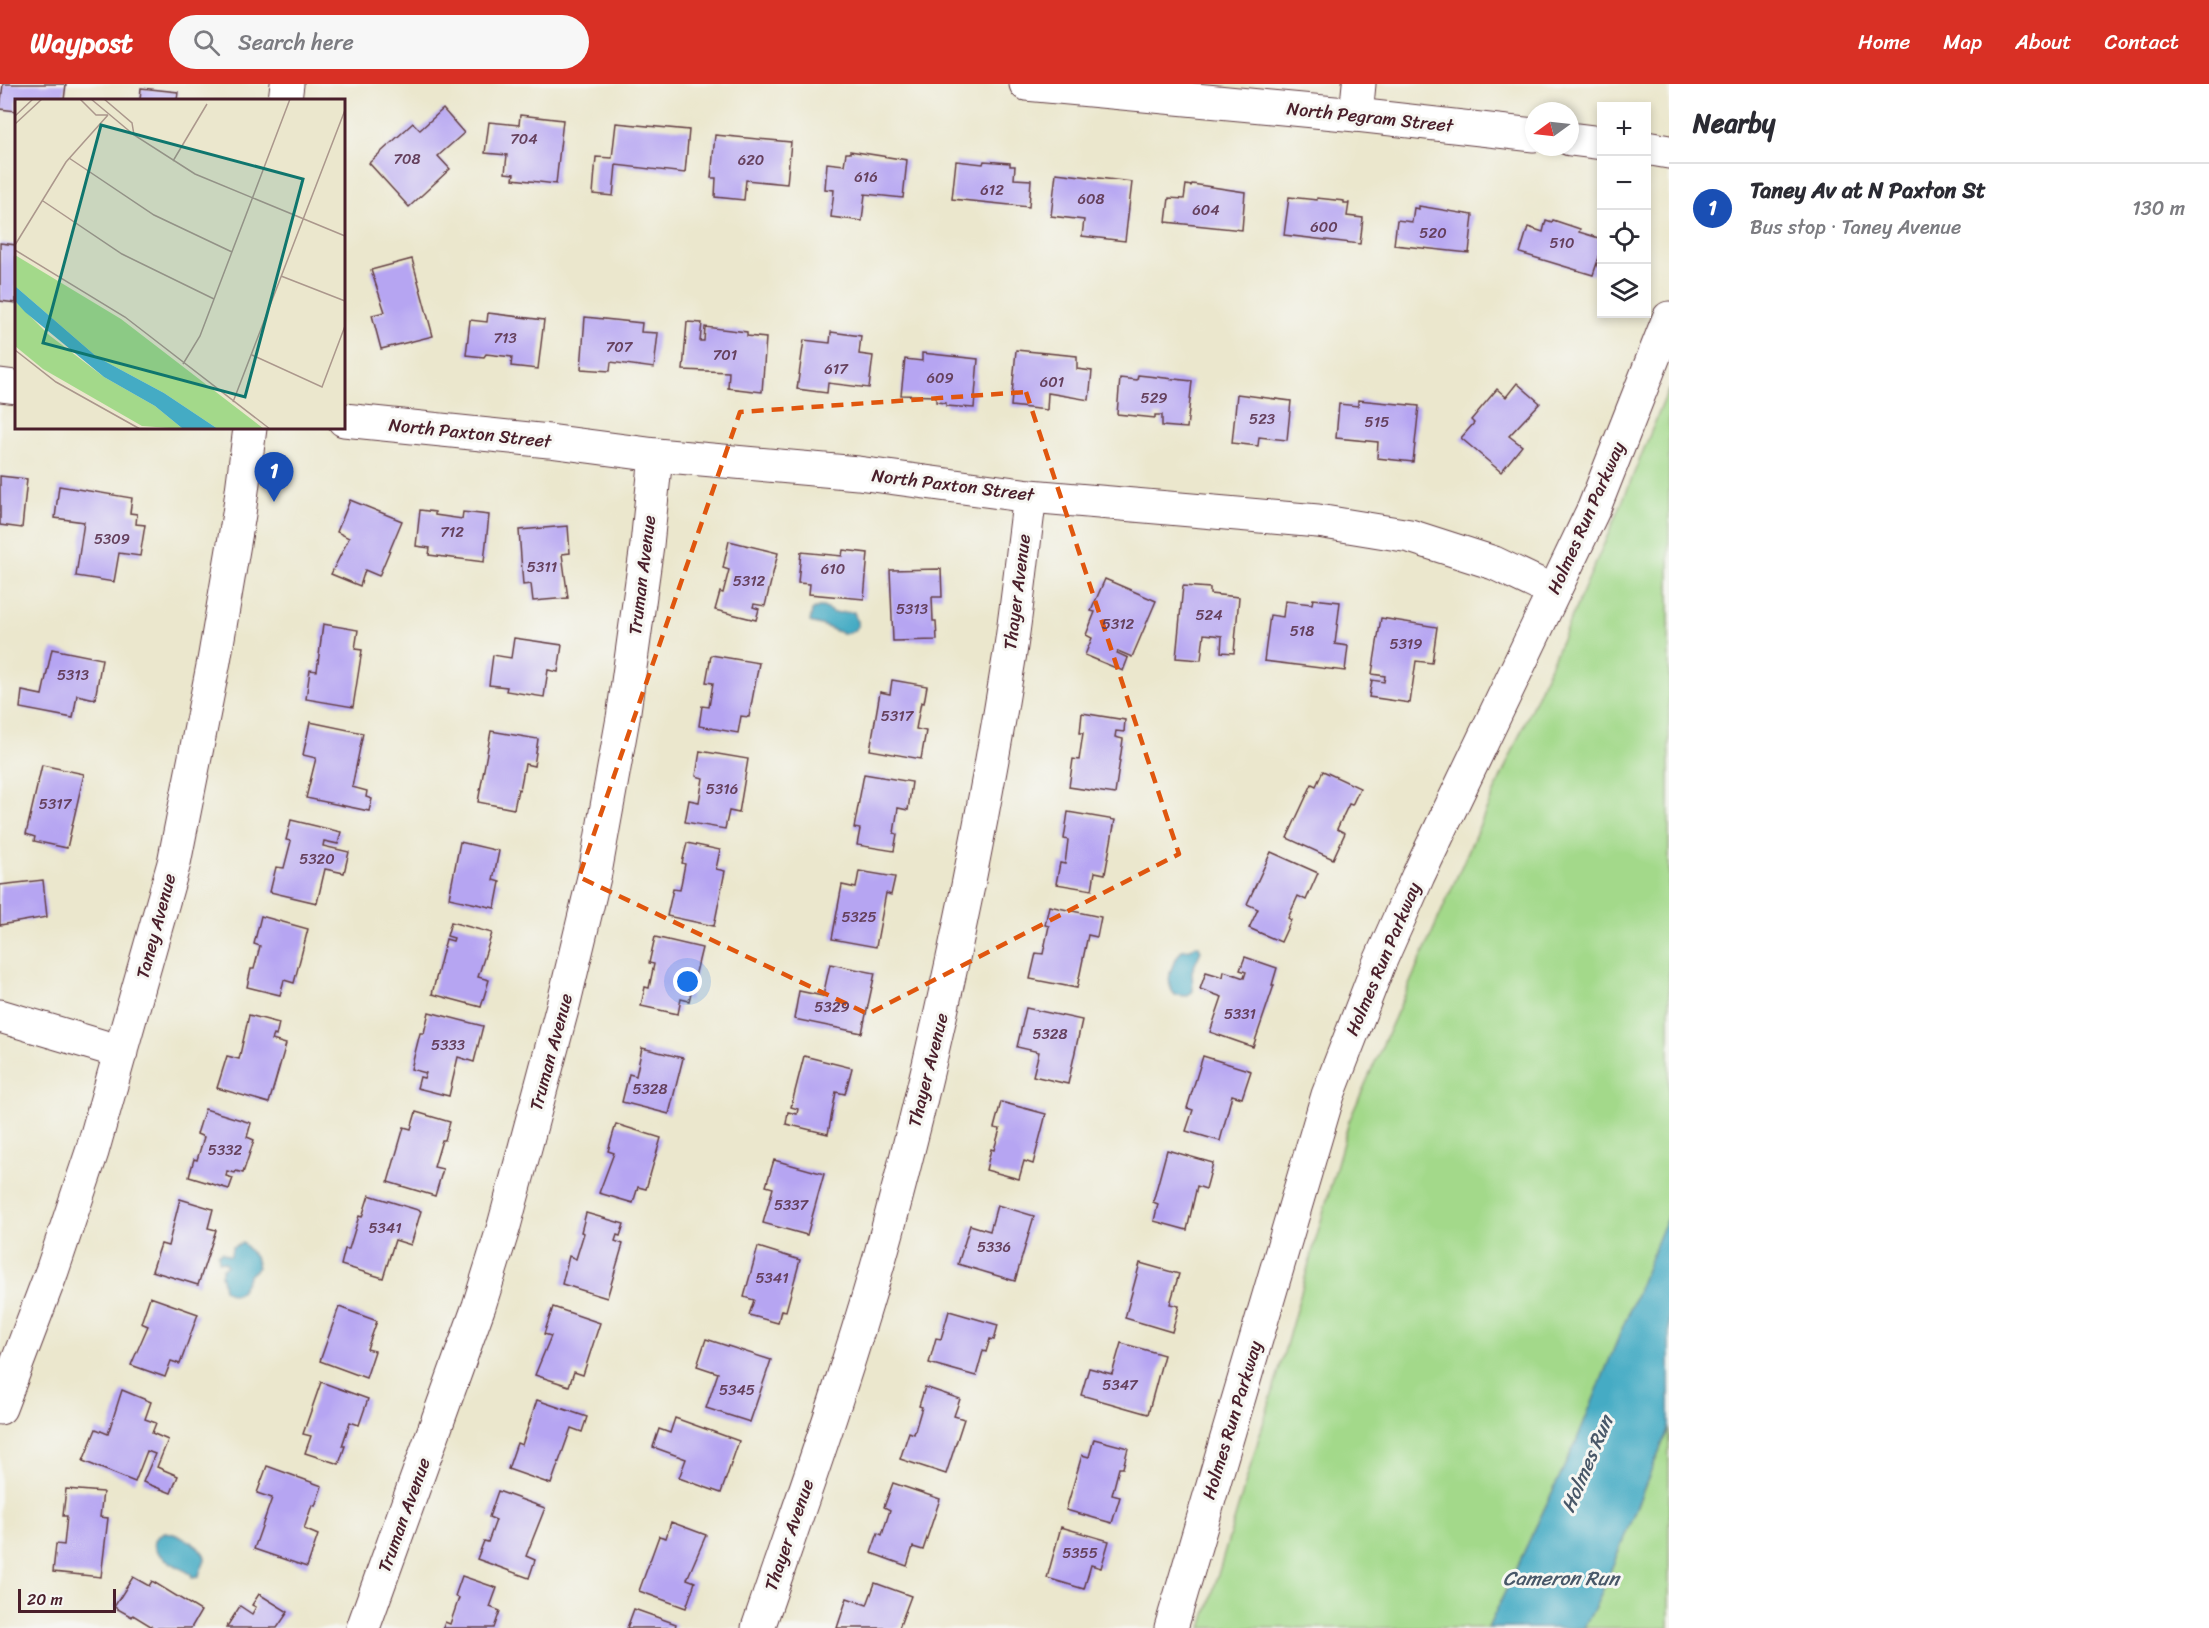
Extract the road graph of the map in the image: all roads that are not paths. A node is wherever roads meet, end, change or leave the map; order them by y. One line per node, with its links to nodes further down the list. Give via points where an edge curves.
1 (287, 84): 3 (street)
2 (1026, 84): 4 (street, North Pegram Street)
3 (285, 99)
4 (1357, 100): 5 (street, North Pegram Street)
5 (1525, 133)
6 (1579, 140): 7 (street)
7 (1597, 142)
8 (1651, 149): 9 (street)
9 (1669, 152)
10 (1669, 318): 17 (street, Holmes Run Parkway, via 1594,508)
11 (0, 386): 12 (street)
12 (15, 387)
13 (345, 420): 15 (street, North Paxton Street)
14 (250, 429): 19 (street, Taney Avenue, via 214,662 174,863)
15 (657, 455): 16 (street, North Paxton Street, via 858,473); 22 (street, Truman Avenue, via 623,718 595,873 564,1002 479,1306)
16 (1030, 496): 17 (street, North Paxton Street, via 1318,521 1410,536 1494,563); 23 (street, Thayer Avenue, via 987,787 926,1081 860,1321)
17 (1553, 591): 24 (street, Holmes Run Parkway, via 1418,876 1347,1043 1321,1117)
18 (0, 1016): 19 (street)
19 (122, 1052): 20 (street, Taney Avenue, via 52,1271)
20 (6, 1379): 21 (street, Taney Avenue)
21 (0, 1408)
22 (363, 1628)
23 (758, 1628)
24 (1171, 1628)

